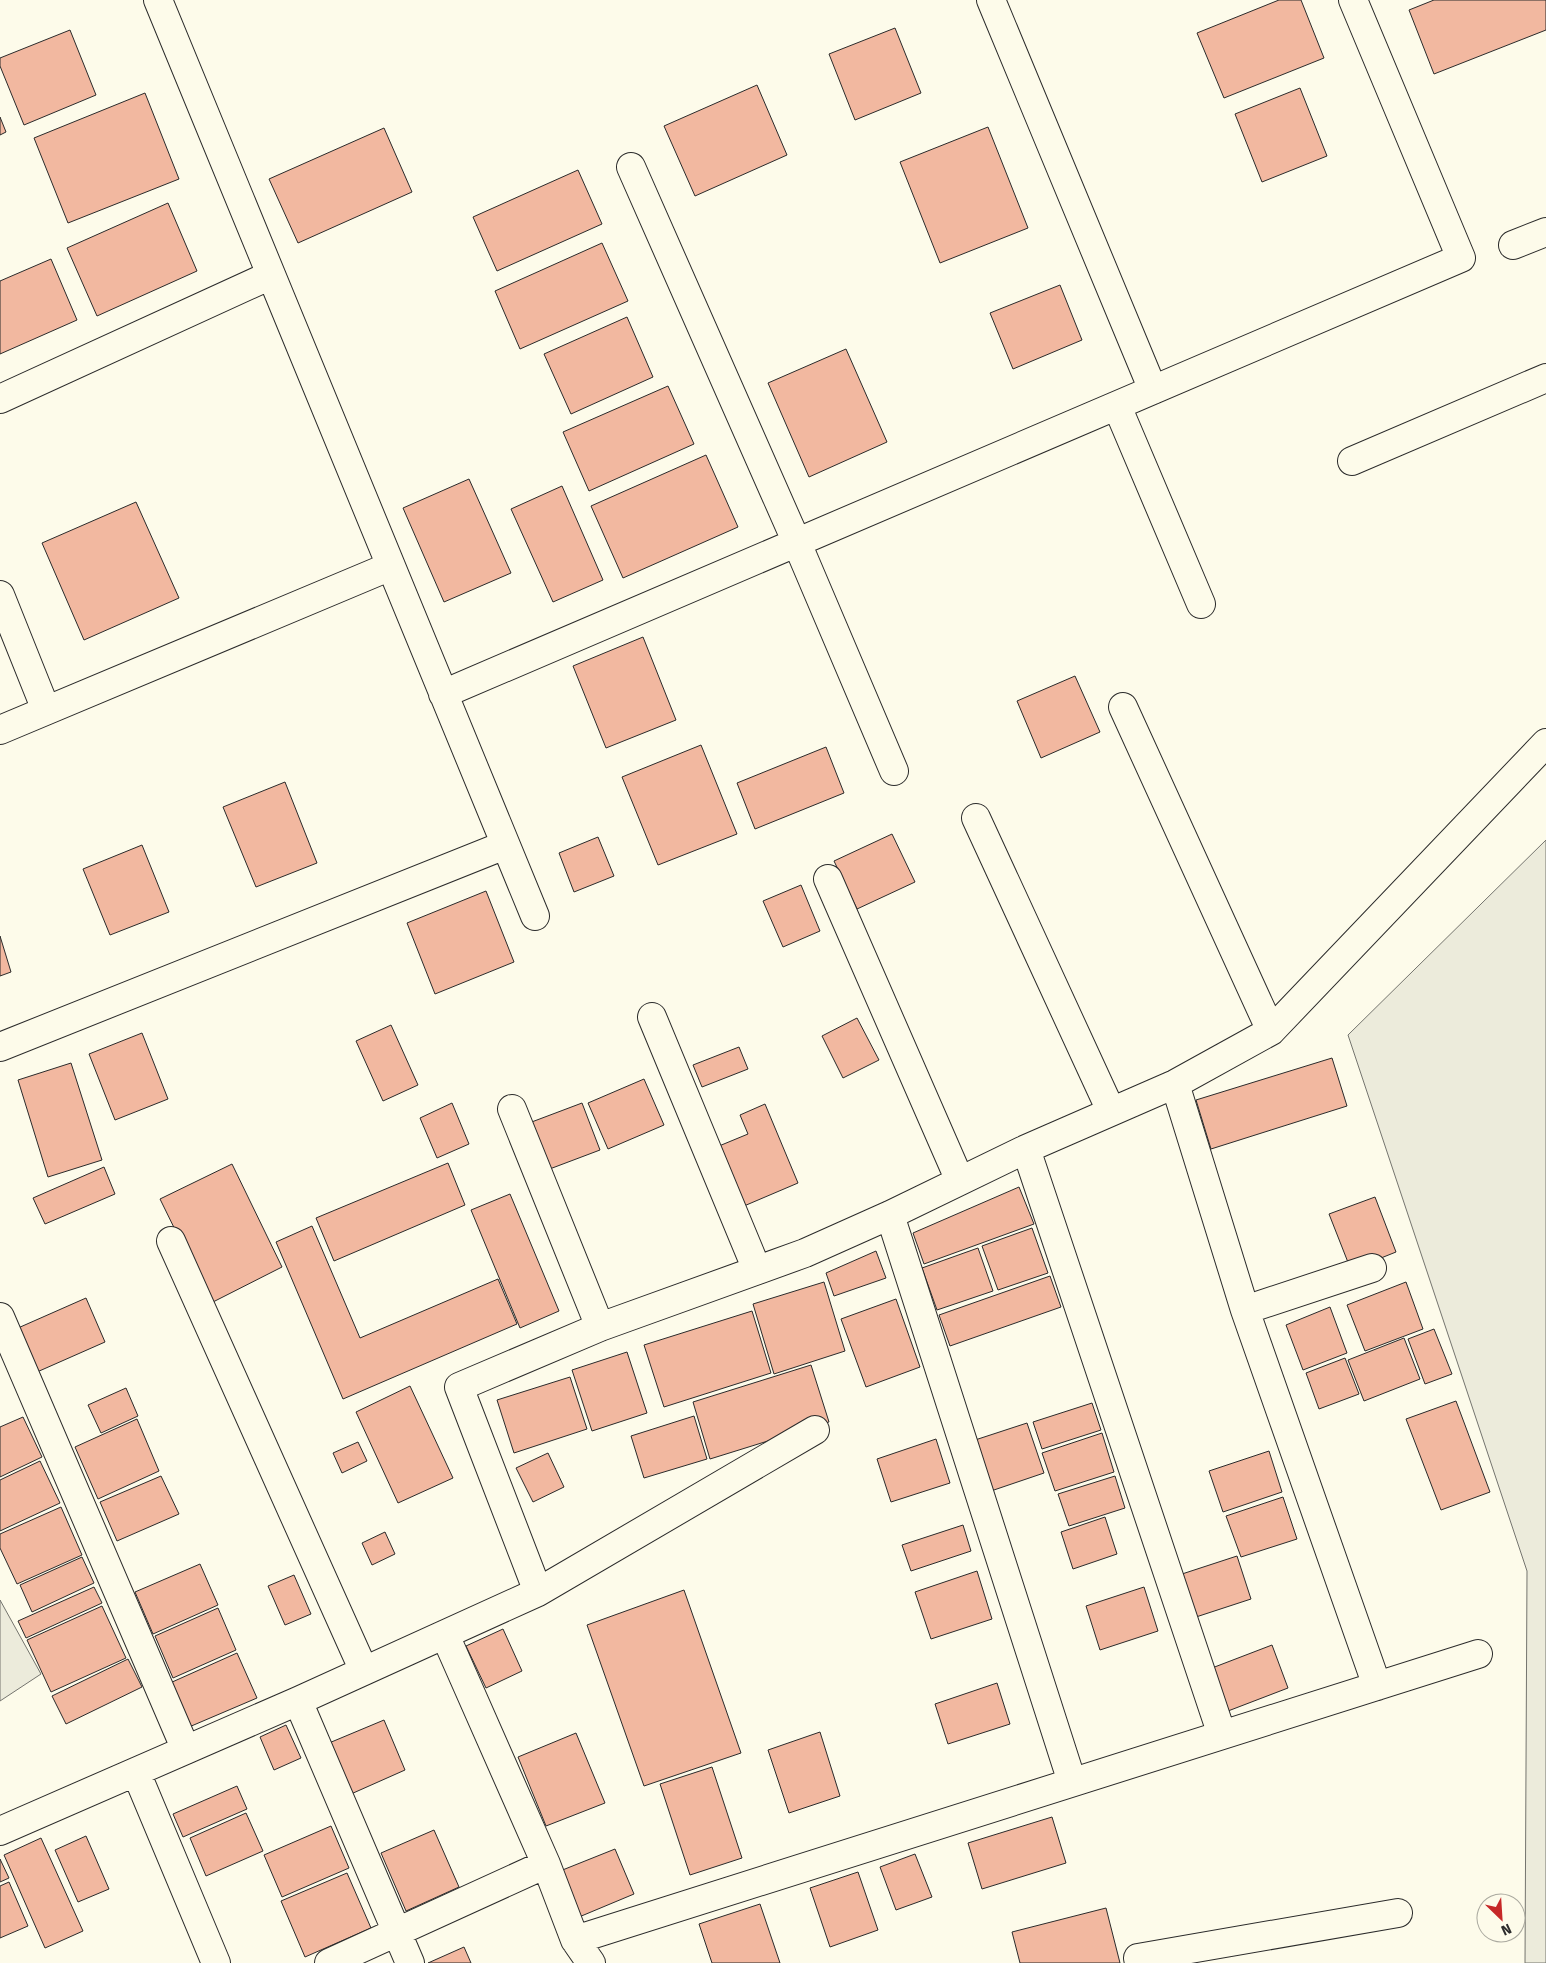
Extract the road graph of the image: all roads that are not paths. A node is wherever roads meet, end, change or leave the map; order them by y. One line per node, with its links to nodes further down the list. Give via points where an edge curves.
1 (158, 0): 7 (street)
2 (991, 0): 9 (street)
3 (1354, 0): 9 (street, via 1461,258)
4 (631, 167): 13 (street)
5 (1546, 232): 6 (street)
6 (1513, 245)
7 (271, 275): 10 (street); 14 (street)
8 (1546, 378): 12 (street)
9 (1153, 390): 11 (street)
10 (0, 400)
11 (1117, 406): 13 (street); 16 (street)
12 (1352, 461)
13 (798, 543): 17 (street); 22 (street)
14 (390, 566): 17 (street); 19 (street)
15 (0, 595): 19 (street)
16 (1201, 604)
17 (443, 694): 24 (street)
18 (1123, 707): 28 (street)
19 (46, 710): 20 (street)
20 (0, 730)
21 (1546, 743): 28 (street)
22 (894, 771)
23 (976, 818): 32 (street)
24 (506, 845): 26 (street); 29 (street)
25 (828, 879): 34 (street)
26 (535, 916)
27 (652, 1017): 38 (street)
28 (1271, 1030): 30 (street)
29 (0, 1047)
30 (1175, 1084): 32 (street); 39 (street)
31 (512, 1109): 41 (street)
32 (1111, 1112): 33 (street)
33 (1026, 1149): 34 (street); 49 (street)
34 (960, 1181): 35 (street)
35 (890, 1215): 38 (street, via 805,1253); 52 (street)
36 (171, 1241): 46 (street)
37 (1372, 1268): 39 (street)
38 (757, 1270): 41 (street)
39 (1245, 1310): 47 (street)
40 (0, 1317): 50 (street)
41 (600, 1326): 43 (street, via 459,1387)
42 (815, 1430): 43 (street)
43 (538, 1592): 44 (street)
44 (445, 1635): 46 (street); 54 (street)
45 (1478, 1654): 47 (street)
46 (364, 1671): 48 (street)
47 (1377, 1686): 49 (street)
48 (298, 1701): 50 (street); 56 (street)
49 (1222, 1735): 52 (street)
50 (186, 1750): 51 (street)
51 (136, 1772): 53 (street); 58 (street)
52 (1072, 1782): 57 (street)
53 (0, 1831)
54 (546, 1864): 56 (street); 57 (street)
55 (1398, 1913): 62 (street, via 1138,1958)
56 (397, 1932): 59 (street); 60 (street)
57 (575, 1940): 61 (street)
58 (216, 1963)
59 (329, 1963)
60 (410, 1963)
61 (591, 1963)
62 (1139, 1963)

